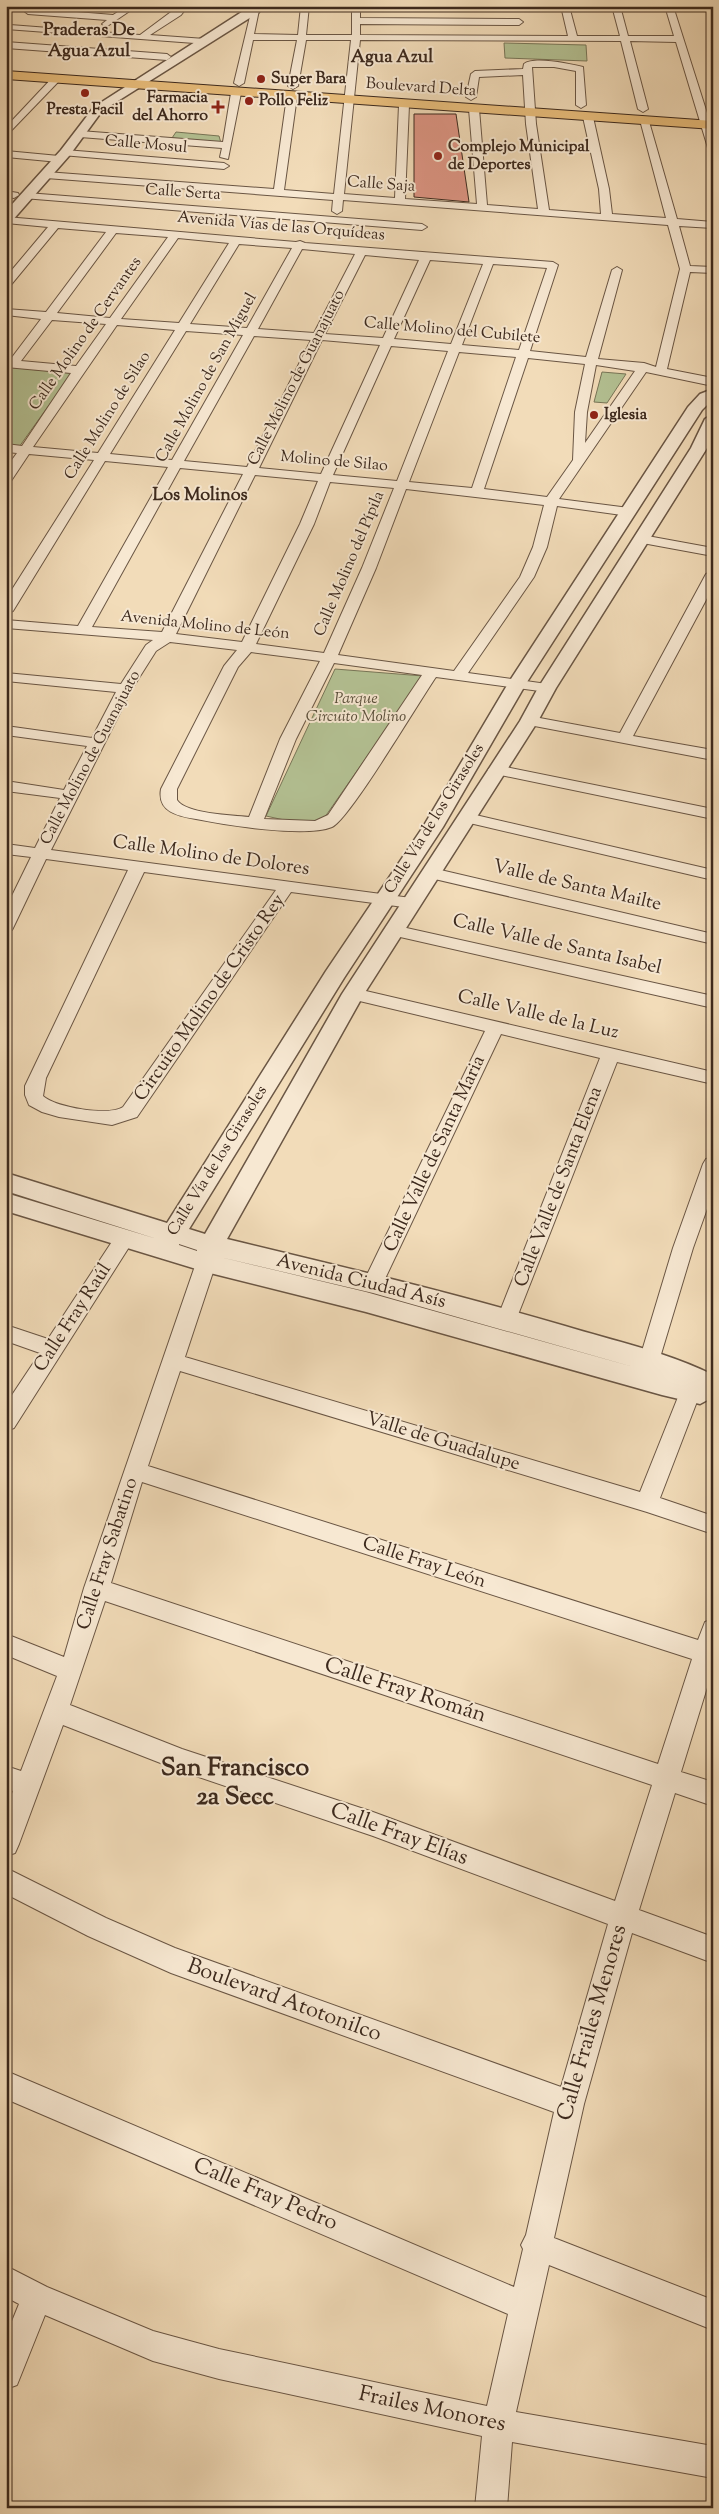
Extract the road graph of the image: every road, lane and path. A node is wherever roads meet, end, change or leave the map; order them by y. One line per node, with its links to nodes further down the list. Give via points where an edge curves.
1 (134, 6): 12 (street)
2 (184, 6): 19 (street)
3 (305, 6): 21 (street)
4 (356, 6): 13 (street)
5 (481, 6): 6 (street)
6 (516, 6): 14 (street)
7 (565, 6): 24 (street)
8 (616, 6): 25 (street)
9 (669, 6): 26 (street)
10 (252, 7): 15 (street); 16 (street); 27 (street)
11 (30, 9): 12 (street); 17 (street)
12 (116, 18): 18 (street)
13 (356, 21): 14 (street); 22 (street)
14 (519, 22): 23 (street)
15 (234, 24): 16 (street); 28 (street)
16 (252, 25): 20 (street)
17 (8, 29): 18 (street)
18 (93, 33): 19 (street)
19 (144, 36): 27 (street)
20 (251, 37): 21 (street); 36 (street)
21 (302, 37): 22 (street); 37 (street)
22 (356, 37): 23 (street); 38 (street)
23 (522, 38): 24 (street)
24 (573, 39): 25 (street)
25 (625, 39): 26 (street); 43 (street)
26 (678, 39): 45 (street)
27 (193, 40): 28 (street); 30 (street)
28 (205, 42): 35 (street)
29 (6, 45): 30 (street)
30 (167, 57): 35 (street)
31 (6, 65): 35 (main road, Boulevard Delta)
32 (527, 69): 39 (street, via 475,74); 41 (street, via 532,63 575,67 581,71); 42 (street)
33 (6, 75): 34 (main road, Boulevard Delta)
34 (56, 79): 35 (main road, Boulevard Delta); 46 (street)
35 (129, 82): 36 (main road, Boulevard Delta); 36 (main road, Boulevard Delta); 47 (street, via 98,109); 51 (street, via 85,110)
36 (238, 88): 37 (main road, Boulevard Delta); 48 (street)
37 (292, 91): 38 (main road, Boulevard Delta); 54 (street)
38 (349, 95): 39 (main road, Boulevard Delta); 40 (main road, Boulevard Delta); 57 (street)
39 (472, 103): 40 (main road, Boulevard Delta); 42 (main road, Boulevard Delta); 59 (street)
40 (404, 105): 58 (street)
41 (581, 105): 42 (main road, Boulevard Delta); 43 (main road, Boulevard Delta)
42 (530, 107): 44 (main road, Boulevard Delta); 60 (street)
43 (644, 115): 44 (main road, Boulevard Delta); 45 (main road, Boulevard Delta); 64 (street)
44 (588, 117): 61 (street)
45 (708, 120): 49 (street)
46 (6, 133)
47 (80, 134): 48 (street); 51 (street)
48 (227, 145): 53 (street)
49 (713, 148)
50 (6, 154): 51 (street, Calle Mosul)
51 (57, 157): 52 (street); 53 (street, Calle Mosul); 56 (street)
52 (46, 175): 53 (street, Calle Saja); 55 (street)
53 (222, 177): 54 (street, Calle Saja); 65 (street)
54 (279, 192): 57 (street, Calle Saja)
55 (27, 196): 63 (street); 65 (street, Calle Serta)
56 (9, 197)
57 (339, 197): 58 (street, Calle Saja); 62 (street)
58 (400, 202): 59 (street, Calle Saja)
59 (482, 208): 60 (street, Calle Saja)
60 (544, 213): 61 (street, Calle Saja)
61 (607, 217): 64 (street, Calle Saja)
62 (336, 219): 65 (street, Calle Serta); 68 (street, Calle Serta)
63 (6, 220): 66 (street, Avenida Vías de las Orquídeas)
64 (673, 222): 67 (street, Calle Saja); 78 (street)
65 (213, 224): 70 (street, Avenida Vías de las Orquídeas); 71 (street, Avenida Vías de las Orquídeas)
66 (55, 225): 69 (street, Avenida Vías de las Orquídeas); 74 (street)
67 (713, 225)
68 (422, 227)
69 (113, 230): 70 (street, Avenida Vías de las Orquídeas); 83 (street)
70 (176, 234): 84 (street, Calle Molino de Cervantes)
71 (237, 239): 72 (street, Avenida Vías de las Orquídeas); 85 (street, Calle Molino de Silao)
72 (300, 244): 73 (street, Avenida Vías de las Orquídeas); 86 (street, Calle Molino de San Miguel)
73 (362, 250): 75 (street, Avenida Vías de las Orquídeas); 87 (street, Calle Molino de Guanajuato)
74 (31, 253): 76 (street); 81 (street)
75 (426, 257): 77 (street, Avenida Vías de las Orquídeas); 88 (street)
76 (9, 261)
77 (488, 261): 89 (street, Calle Molino del Pípila); 90 (street, Avenida Vías de las Orquídeas, via 553,266)
78 (685, 269): 80 (street); 95 (street)
79 (617, 270): 91 (street)
80 (713, 270)
81 (6, 284)
82 (6, 312): 83 (street, Calle Molino del Cubilete)
83 (48, 316): 84 (street, Calle Molino del Cubilete); 92 (street)
84 (115, 321): 85 (street, Calle Molino del Cubilete); 94 (street, Calle Molino de Cervantes)
85 (182, 326): 86 (street, Calle Molino del Cubilete); 101 (street, Calle Molino de Silao)
86 (251, 331): 87 (street, Calle Molino del Cubilete); 103 (street, Calle Molino de San Miguel)
87 (318, 335): 88 (street, Calle Molino del Cubilete); 104 (street, Calle Molino de Guanajuato)
88 (388, 341): 89 (street, Calle Molino del Cubilete); 105 (street)
89 (454, 348): 90 (street, Calle Molino del Cubilete); 107 (street, Calle Molino del Pípila)
90 (523, 354): 91 (street, Calle Molino del Cubilete); 108 (street)
91 (592, 361): 93 (street, Calle Molino del Cubilete); 102 (street, via 579,422)
92 (10, 363): 94 (street)
93 (644, 368): 95 (street, Calle Molino del Cubilete); 102 (street)
94 (79, 370): 100 (street, Calle Molino de Cervantes)
95 (661, 370): 96 (street, Calle Molino del Cubilete)
96 (713, 382)
97 (713, 393): 110 (street, Calle Vía de los Girasoles, via 696,407)
98 (713, 419): 111 (street, Calle Vía de los Girasoles, via 699,448)
99 (6, 448): 100 (street, Molino de Silao)
100 (25, 450): 101 (street, Molino de Silao); 106 (street, Calle Molino de Cervantes)
101 (103, 456): 103 (street, Molino de Silao); 114 (street, Calle Molino de Silao)
102 (579, 459): 109 (street)
103 (178, 462): 104 (street, Molino de Silao); 116 (street, Calle Molino de San Miguel)
104 (250, 470): 105 (street, Molino de Silao); 117 (street, Calle Molino de Guanajuato)
105 (326, 477): 107 (street, Molino de Silao); 118 (street, via 307,524)
106 (6, 478)
107 (402, 484): 108 (street, Molino de Silao); 119 (street, Calle Molino del Pípila)
108 (477, 492): 109 (street, Molino de Silao)
109 (552, 500): 110 (street, Molino de Silao); 121 (street, via 540,547 527,578)
110 (629, 512): 123 (street, Calle Vía de los Girasoles)
111 (642, 539): 112 (street); 124 (street, Calle Vía de los Girasoles)
112 (713, 552)
113 (713, 574): 128 (street)
114 (6, 611)
115 (6, 624): 116 (street, Avenida Molino de León)
116 (82, 631): 117 (street, Avenida Molino de León)
117 (167, 637): 118 (street, Avenida Molino de León); 125 (street, Calle Molino de Guanajuato, via 152,648)
118 (247, 647): 119 (street, Avenida Molino de León); 136 (street, via 232,666 167,798 174,808 186,814)
119 (329, 658): 120 (street, Avenida Molino de León); 136 (street, Calle Molino del Pípila, via 288,739)
120 (431, 673): 121 (street, Avenida Molino de León); 136 (street, via 334,820 316,827)
121 (458, 676): 123 (street, Avenida Molino de León)
122 (6, 677): 125 (street)
123 (518, 682): 124 (street, Avenida Molino de León); 143 (street, Calle Vía de los Girasoles)
124 (547, 688): 126 (street, Calle Vía de los Girasoles)
125 (125, 689): 129 (street, Calle Molino de Guanajuato)
126 (529, 721): 128 (street); 131 (street, Calle Vía de los Girasoles)
127 (6, 730): 129 (street)
128 (624, 739): 130 (street)
129 (96, 743): 133 (street, Calle Molino de Guanajuato)
130 (713, 755)
131 (496, 770): 134 (street); 135 (street, Calle Vía de los Girasoles)
132 (6, 786): 133 (street)
133 (69, 795): 138 (street, Calle Molino de Guanajuato)
134 (713, 814)
135 (467, 818): 140 (street, Calle Vía de los Girasoles); 141 (street)
136 (255, 822)
137 (6, 849): 138 (street, Calle Molino de Dolores)
138 (41, 853): 139 (street, Calle Molino de Dolores); 145 (street, Calle Molino de Guanajuato)
139 (138, 867): 142 (street, Calle Molino de Dolores); 142 (street, Circuito Molino de Cristo Rey, via 37,1078 33,1090 39,1104 103,1117 124,1116 130,1112)
140 (432, 873): 144 (street, Calle Vía de los Girasoles); 148 (street, Valle de Santa Mailte)
141 (713, 875)
142 (286, 887): 143 (street, Calle Molino de Dolores)
143 (386, 899): 144 (street, Calle Molino de Dolores); 158 (street, Calle Vía de los Girasoles, via 334,976)
144 (411, 903): 147 (street, Calle Vía de los Girasoles)
145 (11, 910): 146 (street, Calle Molino de Guanajuato)
146 (6, 926)
147 (393, 930): 149 (street, Calle Vía de los Girasoles); 150 (street, Calle Valle de Santa Isabel)
148 (713, 940)
149 (353, 994): 151 (street, Calle Valle de la Luz); 159 (street, Calle Vía de los Girasoles)
150 (713, 1002)
151 (496, 1026): 152 (street, Calle Valle de la Luz); 160 (street, Calle Valle de Santa Maria)
152 (611, 1054): 153 (street, Calle Valle de la Luz); 161 (street, Calle Valle de Santa Elena)
153 (713, 1078)
154 (713, 1164): 165 (street, via 683,1248)
155 (6, 1182): 158 (street, Avenida Ciudad Asís)
156 (6, 1202): 157 (street, Avenida Ciudad Asís)
157 (124, 1239): 158 (street, Avenida Ciudad Asís); 163 (street, Calle Fray Raúl)
158 (168, 1242): 159 (street, Avenida Ciudad Asís)
159 (208, 1254): 160 (street, Avenida Ciudad Asís); 164 (street, Calle Fray Sabatino); 166 (street, Avenida Ciudad Asís, via 366,1302)
160 (373, 1283): 161 (street, Avenida Ciudad Asís)
161 (507, 1319): 165 (street, Avenida Ciudad Asís)
162 (6, 1333): 163 (street)
163 (53, 1349): 167 (street, Calle Fray Raúl)
164 (172, 1361): 168 (street, Calle Fray Sabatino); 169 (street, Valle de Guadalupe)
165 (649, 1361): 166 (street, Avenida Ciudad Asís)
166 (703, 1388): 169 (street)
167 (6, 1422)
168 (135, 1471): 171 (street, Calle Fray Sabatino); 173 (street, Calle Fray León)
169 (646, 1503): 170 (street, Valle de Guadalupe)
170 (713, 1525)
171 (96, 1588): 174 (street, Calle Fray Sabatino); 176 (street, Calle Fray Román)
172 (6, 1644): 174 (street)
173 (710, 1646): 176 (street, Calle Frailes Menores)
174 (71, 1671): 175 (street, Calle Fray Sabatino)
175 (56, 1711): 177 (street, Calle Fray Sabatino); 181 (street, Calle Fray Elías, via 181,1760 373,1824)
176 (666, 1778): 178 (street, Calle Fray Román); 181 (street, Calle Frailes Menores)
177 (17, 1781): 179 (street, Calle Fray Sabatino)
178 (713, 1794)
179 (6, 1844)
180 (6, 1880): 184 (street, Boulevard Atotonilco, via 97,1927 172,1960 474,2072)
181 (623, 1918): 182 (street, Calle Fray Elías); 184 (street, Calle Frailes Menores)
182 (713, 1950)
183 (6, 2085): 188 (street, Calle Fray Pedro)
184 (570, 2104): 185 (street, Calle Frailes Menores)
185 (536, 2245): 188 (street, Calle Frailes Menores); 189 (street)
186 (6, 2281): 187 (street, Frailes Monores)
187 (37, 2297): 190 (street); 191 (street, Frailes Monores, via 153,2346 282,2378)
188 (523, 2306): 191 (street, Calle Frailes Menores)
189 (713, 2315)
190 (6, 2374)
191 (498, 2424): 192 (street, Frailes Monores); 193 (street, Calle Frailes Menores)
192 (713, 2462)
193 (491, 2508)

